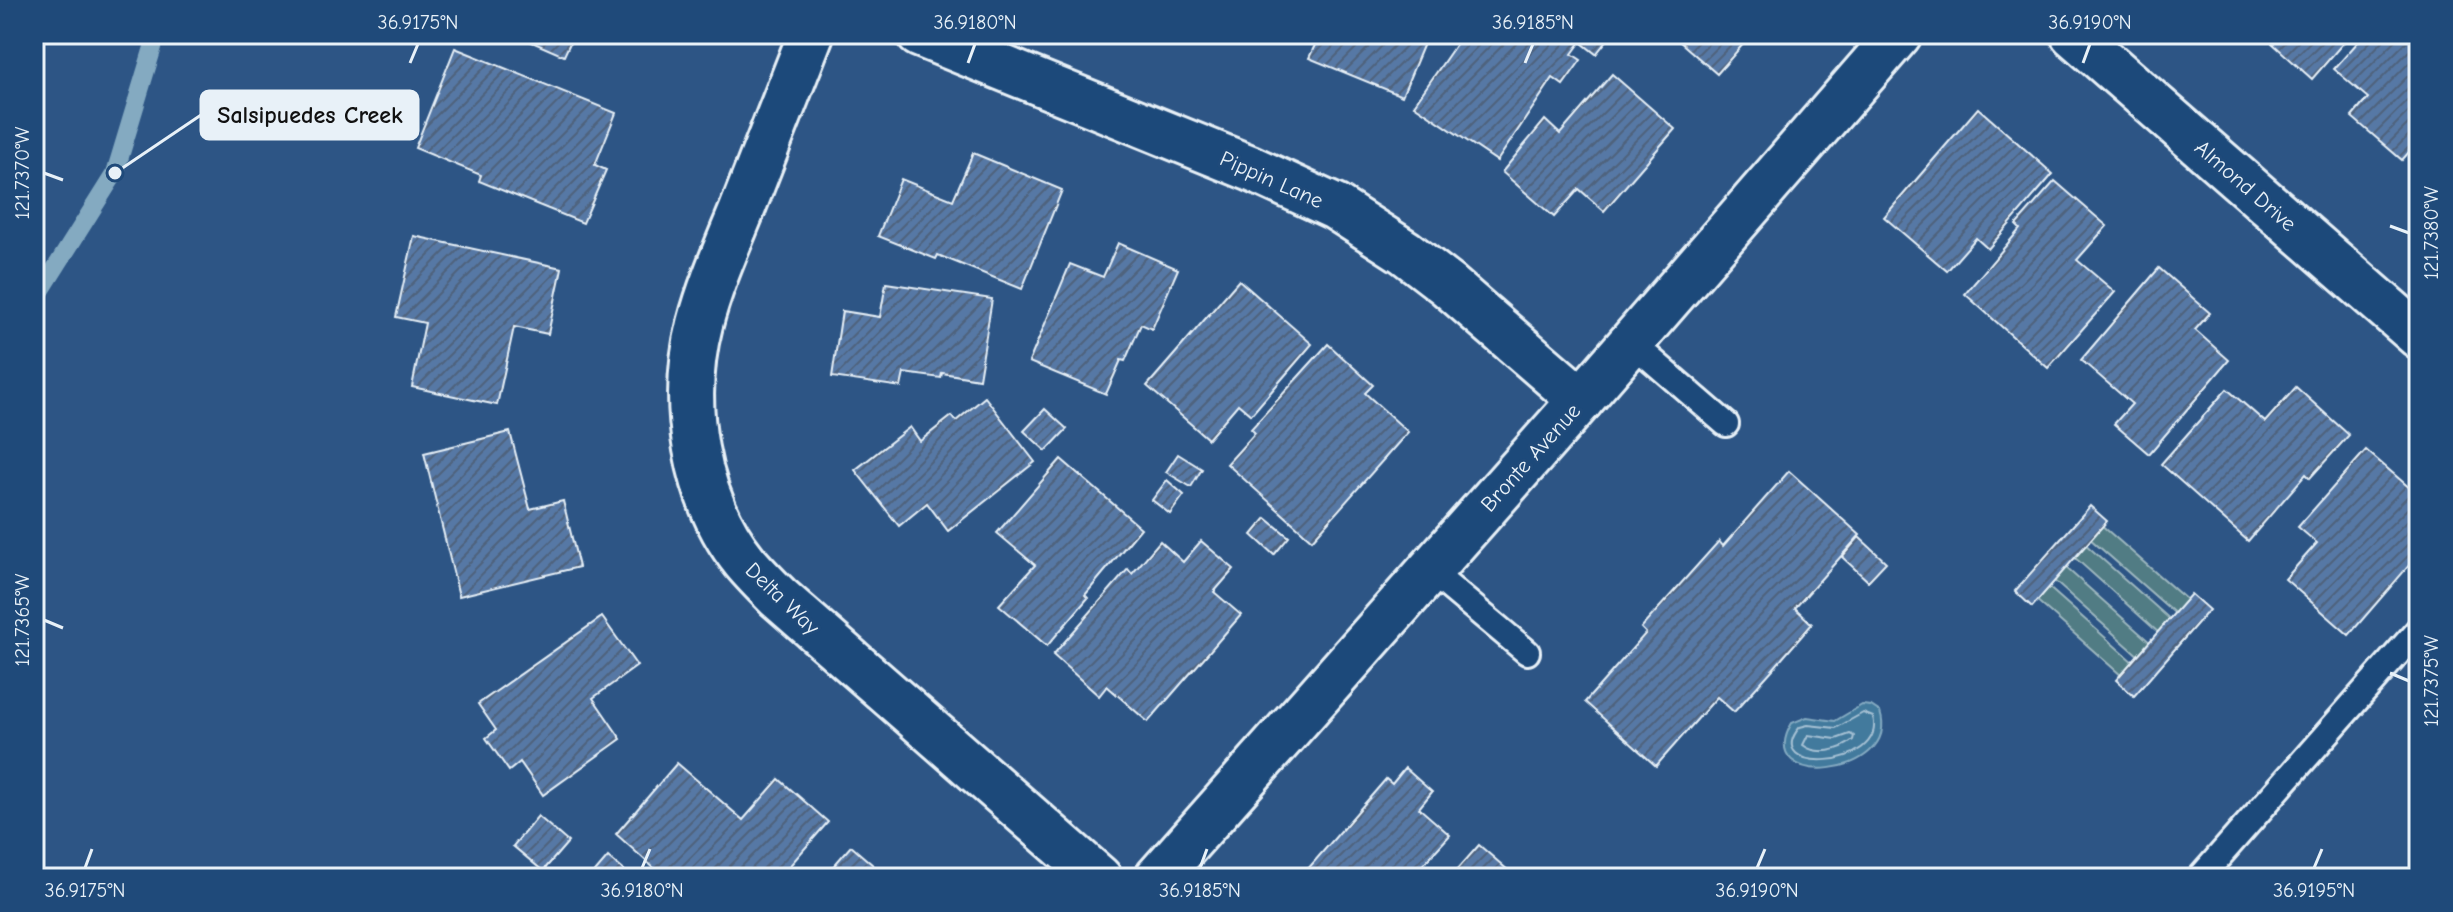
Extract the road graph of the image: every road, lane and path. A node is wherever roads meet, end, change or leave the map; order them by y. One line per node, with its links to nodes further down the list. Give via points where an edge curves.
1 (811, 34): 12 (street, Delta Way, via 700,323 691,366 691,408 703,483 743,560 778,597)
2 (919, 34): 7 (street, Pippin Lane, via 1335,207 1448,285)
3 (1899, 34): 6 (street, Bronte Avenue)
4 (2073, 34): 5 (street, Almond Drive)
5 (2419, 336)
6 (1631, 342): 7 (street, Bronte Avenue); 8 (lane)
7 (1581, 400): 9 (street, Bronte Avenue)
8 (1726, 424)
9 (1429, 570): 11 (lane); 13 (street, Bronte Avenue)
10 (2419, 629): 14 (lane)
11 (1527, 652)
12 (1099, 878)
13 (1157, 878)
14 (2200, 878)

